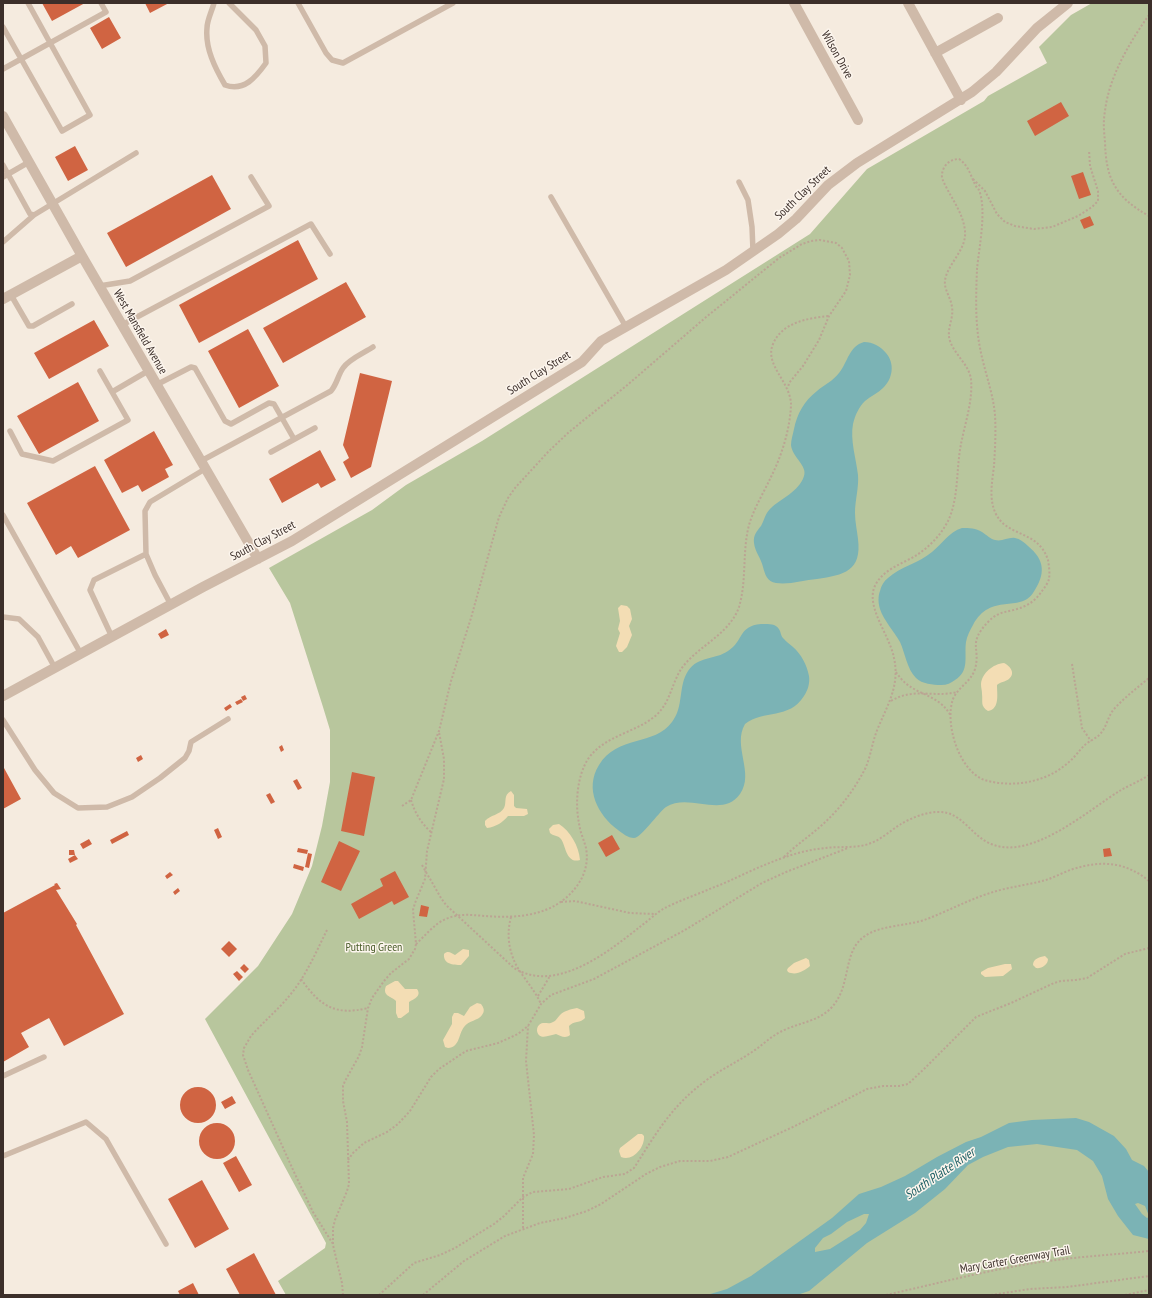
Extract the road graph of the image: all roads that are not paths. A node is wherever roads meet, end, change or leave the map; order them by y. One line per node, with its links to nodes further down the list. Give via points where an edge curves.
1 (28, 3): 12 (lane)
2 (101, 3): 12 (lane, via 106,12)
3 (214, 3): 4 (lane, via 206,27 209,50 215,69 225,85 232,88 248,84 266,63 265,46 256,30)
4 (229, 3)
5 (298, 3): 6 (lane, via 326,53 332,60 343,63)
6 (453, 3)
7 (794, 3): 18 (street, Wilson Drive)
8 (908, 3): 13 (street)
9 (1068, 3): 16 (street, South Clay Street, via 1031,33 988,79)
10 (998, 18): 13 (street)
11 (3, 27): 14 (lane)
12 (50, 43): 14 (lane); 14 (lane, via 90,115 62,131)
13 (935, 53): 16 (street)
14 (21, 59): 15 (lane)
15 (3, 69)
16 (961, 100): 29 (street, South Clay Street, via 845,170 796,219)
17 (3, 116): 20 (street, West Mansfield Avenue)
18 (858, 120)
19 (136, 153): 26 (lane)
20 (29, 162): 22 (lane); 26 (street, West Mansfield Avenue)
21 (3, 165): 22 (lane)
22 (6, 176): 27 (lane, via 30,214)
23 (251, 177): 32 (lane, via 269,206 130,281)
24 (739, 182): 29 (lane, via 748,200)
25 (551, 197): 36 (lane)
26 (52, 203): 27 (lane); 31 (street, West Mansfield Avenue)
27 (34, 215): 28 (lane)
28 (3, 242)
29 (753, 252): 36 (street, South Clay Street)
30 (330, 254): 35 (lane, via 311,224)
31 (82, 256): 32 (street, West Mansfield Avenue); 33 (street)
32 (99, 286): 35 (street, West Mansfield Avenue)
33 (7, 297): 34 (lane, via 29,326)
34 (72, 304)
35 (122, 325): 39 (street, West Mansfield Avenue)
36 (626, 327): 50 (street, South Clay Street, via 601,341 576,366 292,542)
37 (373, 347): 42 (lane, via 343,368 331,391)
38 (100, 371): 41 (lane)
39 (148, 371): 40 (street, West Mansfield Avenue); 41 (lane)
40 (156, 385): 42 (lane, via 191,367 195,368 225,421 231,424 269,403 274,404); 47 (street, West Mansfield Avenue)
41 (112, 392): 44 (lane, via 128,420 53,461 22,454)
42 (282, 417): 45 (lane); 47 (lane)
43 (315, 428): 45 (lane)
44 (10, 431)
45 (294, 439): 46 (lane)
46 (271, 452)
47 (203, 465): 49 (lane, via 150,502 145,511); 50 (street, West Mansfield Avenue)
48 (3, 515): 54 (lane)
49 (146, 554): 51 (lane); 53 (lane, via 94,580 90,590)
50 (258, 559): 51 (street, South Clay Street)
51 (171, 605): 53 (street, South Clay Street)
52 (3, 617): 55 (lane, via 20,619 38,638)
53 (112, 637): 54 (street, South Clay Street)
54 (81, 654): 55 (street, South Clay Street)
55 (55, 668): 56 (street, South Clay Street)
56 (3, 696)
57 (228, 719): 58 (lane, via 191,742 185,758 132,796 107,807 78,808 54,793 35,770)
58 (3, 720)
59 (44, 1057): 60 (lane)
60 (3, 1076)
61 (3, 1156): 62 (lane, via 86,1122 106,1138)
62 (166, 1244)

